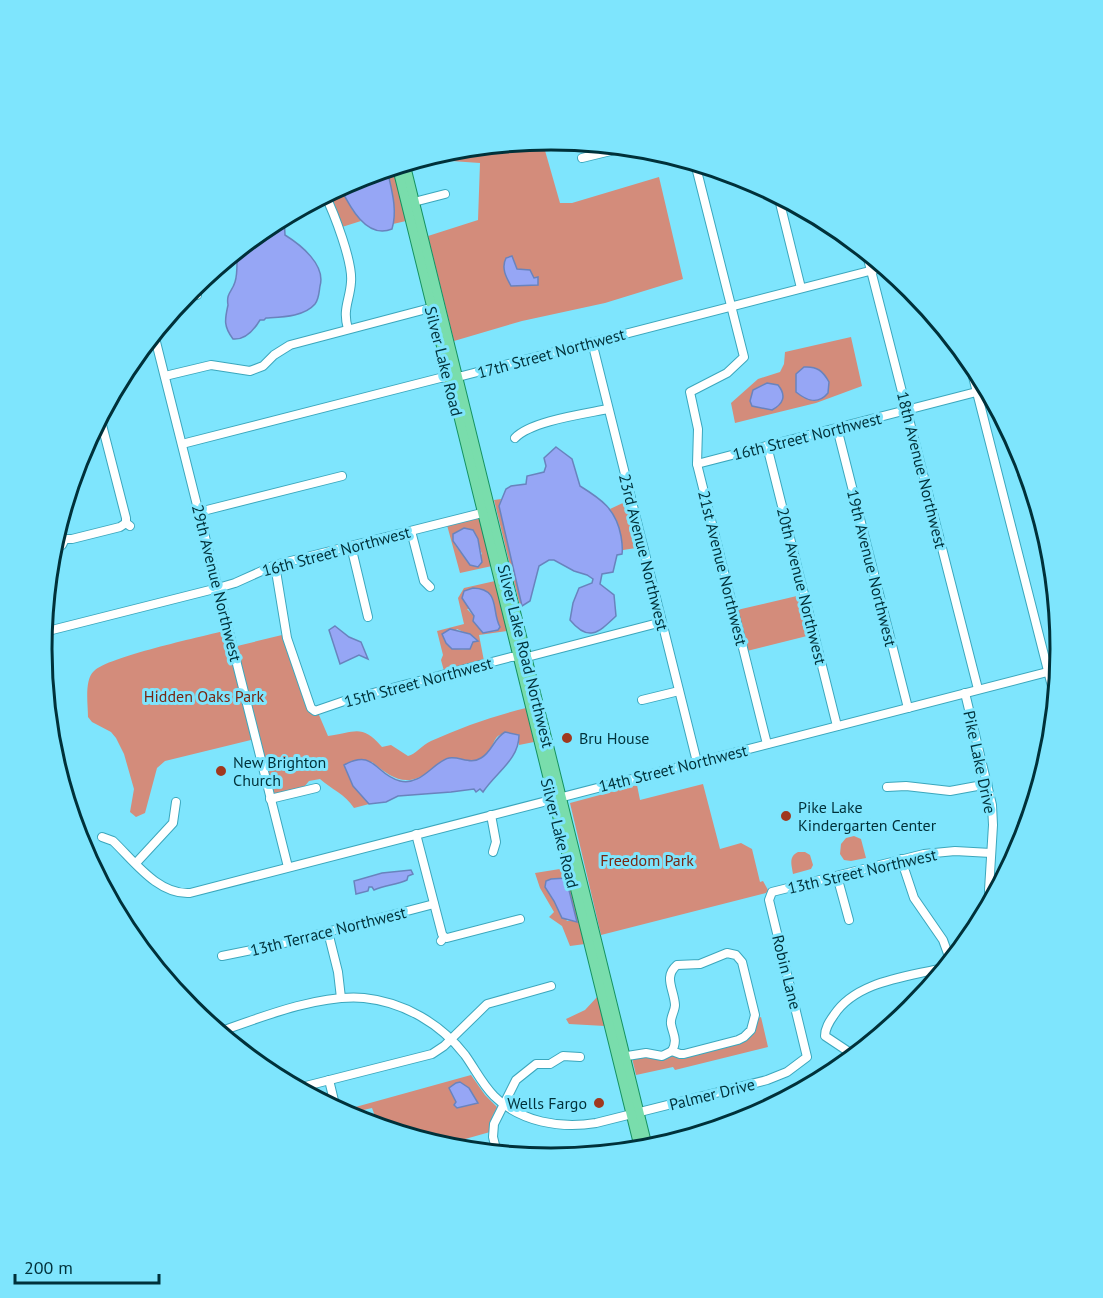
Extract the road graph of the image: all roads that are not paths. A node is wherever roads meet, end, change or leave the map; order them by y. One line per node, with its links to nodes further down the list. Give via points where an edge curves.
1 (603, 153): 2 (street)
2 (582, 158)
3 (406, 172): 8 (main road)
4 (400, 173): 8 (main road, Silver Lake Road)
5 (700, 173): 15 (street)
6 (445, 194): 8 (street)
7 (328, 203): 16 (street, via 351,275 345,309)
8 (410, 203): 14 (main road, Silver Lake Road)
9 (781, 206): 13 (street)
10 (870, 265): 12 (street, 18th Avenue Northwest)
11 (875, 269): 12 (street, 17th Street Northwest)
12 (871, 270): 13 (street, 17th Street Northwest); 24 (street, 18th Avenue Northwest)
13 (801, 288): 15 (street, 17th Street Northwest)
14 (435, 306): 16 (street); 20 (main road, Silver Lake Road)
15 (731, 306): 17 (street, 17th Street Northwest); 30 (street, 21st Avenue Northwest, via 744,357 727,373 690,392 698,429)
16 (348, 328): 19 (street, via 290,345 250,372 211,365)
17 (592, 342): 20 (street, 17th Street Northwest); 23 (street, 23rd Avenue Northwest)
18 (157, 344): 19 (street, 29th Avenue Northwest)
19 (165, 376): 28 (street, 29th Avenue Northwest)
20 (453, 377): 28 (street, 17th Street Northwest); 33 (main road, Silver Lake Road)
21 (976, 387): 22 (street)
22 (977, 392): 24 (street, 16th Street Northwest); 44 (street)
23 (608, 408): 27 (street, via 540,424 522,430); 41 (street, 23rd Avenue Northwest)
24 (907, 410): 25 (street, 16th Street Northwest); 46 (street, 18th Avenue Northwest)
25 (837, 428): 29 (street, 16th Street Northwest); 50 (street, 19th Avenue Northwest)
26 (103, 430): 35 (street, via 128,524)
27 (515, 438)
28 (182, 444): 32 (street, 29th Avenue Northwest)
29 (766, 446): 30 (street, 16th Street Northwest); 51 (street, 20th Avenue Northwest)
30 (697, 464): 52 (street, 21st Avenue Northwest)
31 (342, 476): 32 (street)
32 (199, 512): 39 (street, 29th Avenue Northwest)
33 (486, 512): 34 (street, 16th Street Northwest); 43 (main road, Silver Lake Road)
34 (411, 531): 36 (street, 16th Street Northwest); 38 (street, via 424,581)
35 (65, 542)
36 (351, 546): 37 (street, 16th Street Northwest); 40 (street)
37 (275, 566): 39 (street, 16th Street Northwest); 43 (street, 15th Street Northwest, via 287,638 315,711)
38 (430, 587)
39 (218, 588): 42 (street, 16th Street Northwest); 58 (street, 29th Avenue Northwest)
40 (368, 617)
41 (662, 622): 43 (street, 15th Street Northwest); 47 (street, 23rd Avenue Northwest)
42 (53, 630)
43 (521, 657): 57 (main road, Silver Lake Road)
44 (1048, 672): 45 (street); 46 (street, 14th Street Northwest)
45 (1049, 676)
46 (978, 689): 48 (street, 14th Street Northwest)
47 (679, 691): 49 (street); 53 (street, 23rd Avenue Northwest)
48 (965, 693): 50 (street, 14th Street Northwest); 54 (street, Pike Lake Drive)
49 (642, 700)
50 (908, 708): 51 (street, 14th Street Northwest)
51 (837, 726): 52 (street, 14th Street Northwest)
52 (767, 744): 53 (street, 14th Street Northwest)
53 (697, 762): 57 (street, 14th Street Northwest)
54 (988, 784): 55 (street, via 950,791); 64 (street, Pike Lake Drive, via 993,815)
55 (887, 787)
56 (316, 788): 58 (street)
57 (556, 798): 60 (street, 14th Street Northwest); 86 (main road, Silver Lake Road)
58 (270, 799): 67 (street, 29th Avenue Northwest)
59 (176, 802): 66 (street, via 173,823)
60 (491, 815): 61 (street, 14th Street Northwest); 63 (street, via 496,842)
61 (416, 834): 67 (street, 14th Street Northwest); 71 (street)
62 (102, 837): 66 (street, 14th Street Northwest, via 113,841)
63 (493, 852)
64 (991, 854): 65 (street, 13th Street Northwest, via 955,851); 69 (street, Pike Lake Drive)
65 (901, 859): 68 (street, 13th Street Northwest); 75 (street, via 914,898)
66 (136, 863): 67 (street, 14th Street Northwest, via 163,887 183,893)
67 (288, 867)
68 (837, 876): 70 (street, 13th Street Northwest); 73 (street)
69 (988, 891)
70 (770, 894): 82 (street, Robin Lane)
71 (434, 904): 72 (street, via 442,939); 74 (street, 13th Terrace Northwest)
72 (520, 919)
73 (849, 920)
74 (328, 932): 76 (street, 13th Terrace Northwest); 79 (street)
75 (947, 952)
76 (222, 956)
77 (933, 970): 84 (street, via 857,992 838,1009 825,1036)
78 (551, 986): 81 (street, via 487,1004)
79 (341, 998): 80 (street, Palmer Drive, via 309,1003); 81 (street, Palmer Drive, via 373,999 404,1008)
80 (228, 1029)
81 (450, 1039): 87 (street, via 432,1054); 90 (street, Palmer Drive, via 488,1090)
82 (807, 1050): 91 (street, Palmer Drive, via 804,1060 777,1077)
83 (672, 1051): 83 (street, via 684,1054 738,1040 751,1030 755,1015 742,962 736,955 723,954 708,962 683,963 673,969 669,980 675,1006 672,1024 676,1040); 86 (street, via 662,1056 646,1053)
84 (847, 1051)
85 (580, 1057): 90 (street, via 563,1056 550,1064 536,1064 516,1080)
86 (621, 1057): 91 (main road, Silver Lake Road)
87 (329, 1080): 88 (street); 89 (street)
88 (309, 1085)
89 (333, 1098)
90 (504, 1104): 91 (street, Palmer Drive, via 533,1119 569,1125 596,1124); 94 (street, via 494,1124)
91 (635, 1114): 92 (main road); 93 (main road, Silver Lake Road)
92 (644, 1139)
93 (639, 1140)
94 (495, 1145)

